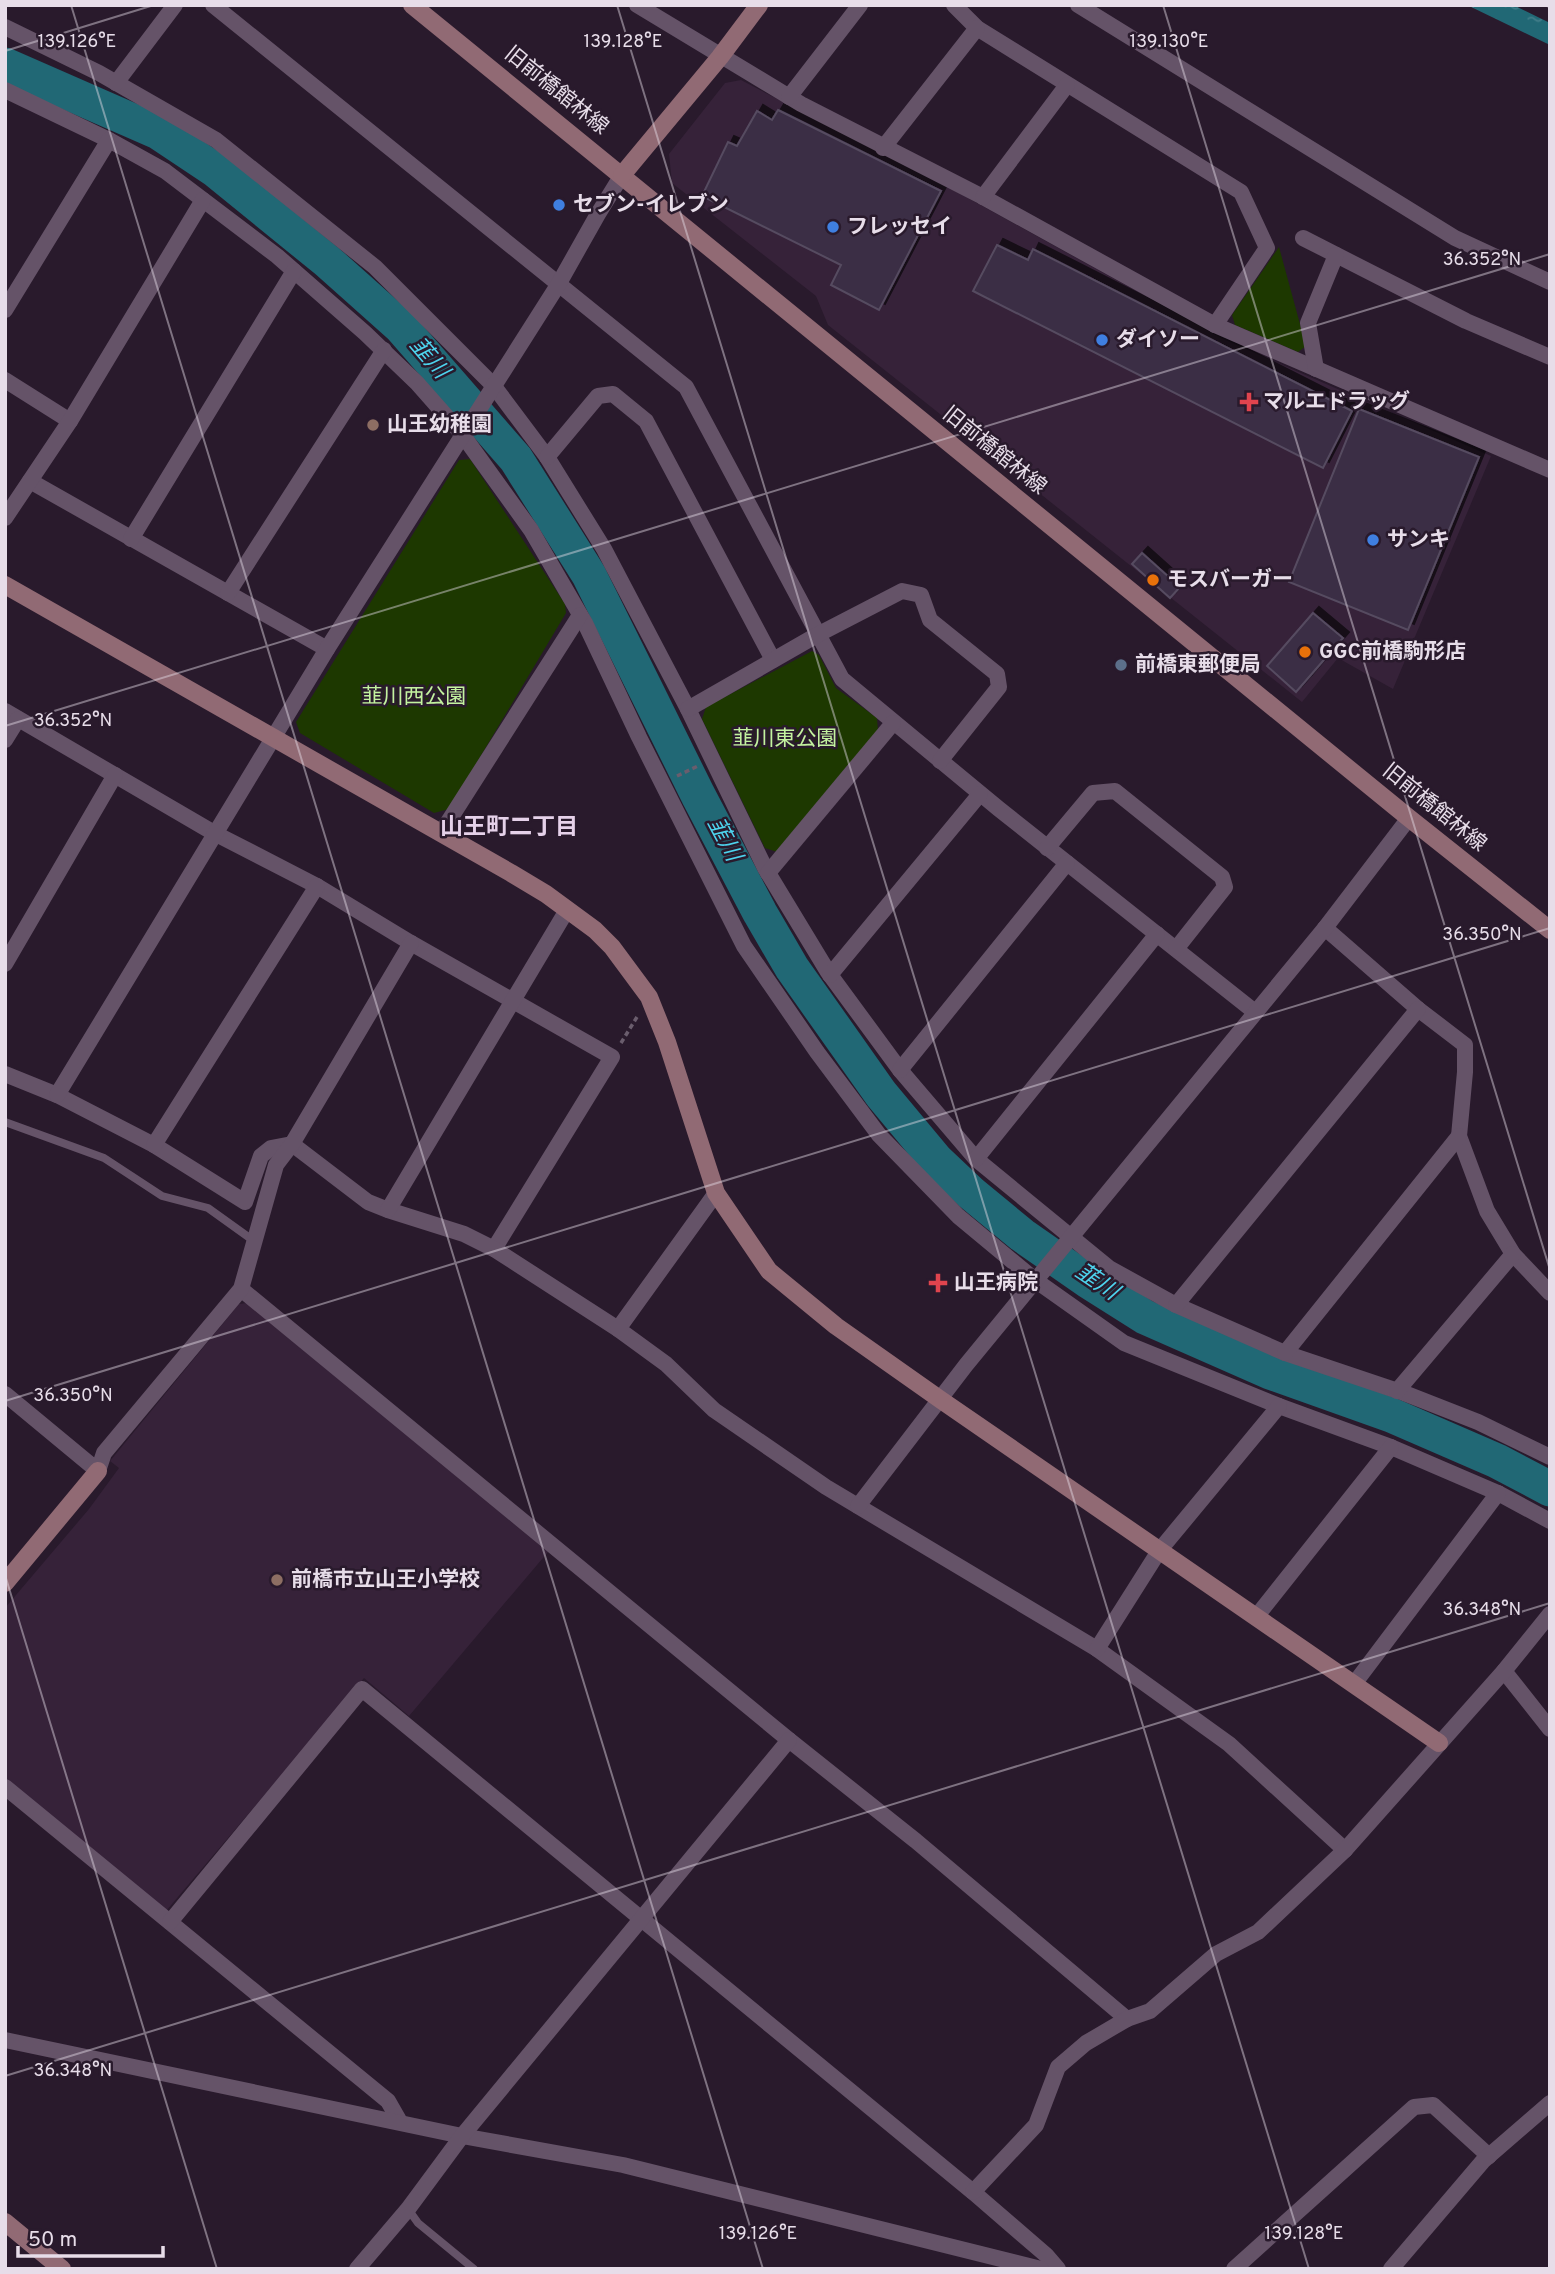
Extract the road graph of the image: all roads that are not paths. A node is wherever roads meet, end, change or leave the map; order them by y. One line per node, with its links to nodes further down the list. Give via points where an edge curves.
1 (175, 5): 13 (street)
2 (214, 5): 26 (street)
3 (412, 5): 19 (street, 旧前橋館林線)
4 (637, 5): 9 (street)
5 (759, 5): 12 (street)
6 (860, 5): 16 (street)
7 (954, 5): 11 (street)
8 (1078, 5): 25 (street, via 1455,238)
9 (654, 10): 12 (street)
10 (5, 27): 13 (street)
11 (977, 28): 14 (street); 18 (street)
12 (720, 57): 16 (street); 19 (street)
13 (116, 83): 33 (street, via 216,140 374,267)
14 (1067, 85): 20 (street); 28 (street, via 1241,192 1267,248)
15 (5, 89): 17 (street)
16 (789, 97): 18 (street)
17 (109, 140): 21 (street, via 165,171); 27 (street)
18 (883, 148): 20 (street)
19 (622, 175): 26 (street); 55 (street, 旧前橋館林線)
20 (983, 197): 28 (street)
21 (202, 200): 24 (street); 34 (street)
22 (1303, 238): 23 (street)
23 (1336, 255): 30 (street, via 1466,321); 31 (street, via 1308,323)
24 (294, 271): 29 (street); 40 (street)
25 (1550, 282)
26 (558, 285): 33 (street); 44 (street, via 686,387)
27 (5, 310)
28 (1215, 325): 31 (street)
29 (384, 350): 35 (street); 42 (street)
30 (1550, 357)
31 (1316, 369): 37 (street)
32 (5, 380): 34 (street)
33 (489, 391): 35 (street); 36 (street)
34 (70, 421): 38 (street)
35 (466, 428): 43 (street); 45 (street)
36 (547, 457): 46 (street, via 598,396 613,394 646,422); 47 (street, via 604,549)
37 (1549, 467)
38 (30, 481): 39 (street); 40 (street)
39 (5, 518)
40 (131, 539): 42 (street)
41 (5, 585): 50 (street)
42 (228, 593): 45 (street)
43 (580, 615): 57 (street); 87 (street, via 744,946 817,1052 879,1135 958,1216)
44 (817, 635): 46 (street); 49 (street, via 842,679); 52 (street, via 902,591 921,595 930,620 998,674 999,687)
45 (327, 649): 50 (street)
46 (773, 660): 47 (street)
47 (688, 709): 60 (street)
48 (12, 715): 51 (street); 53 (street)
49 (893, 723): 52 (street); 60 (street)
50 (272, 738): 56 (street); 57 (street)
51 (5, 740)
52 (940, 761): 54 (street)
53 (115, 775): 56 (street); 68 (street)
54 (980, 794): 58 (street); 69 (street)
55 (1409, 818): 63 (street, 旧前橋館林線); 64 (street)
56 (214, 833): 61 (street); 75 (street)
57 (441, 833): 62 (street)
58 (1047, 848): 59 (street); 67 (street, via 1093,793 1115,791 1222,877 1225,887)
59 (1067, 863): 65 (street); 73 (street)
60 (768, 873): 69 (street)
61 (317, 886): 66 (street); 79 (street)
62 (567, 910): 70 (street); 81 (street, via 612,947 649,997)
63 (1548, 924)
64 (1325, 928): 71 (street); 72 (street)
65 (1157, 934): 67 (street); 80 (street)
66 (411, 943): 70 (street); 78 (street)
67 (1176, 949): 72 (street)
68 (5, 964)
69 (830, 975): 73 (street)
70 (512, 1000): 82 (street); 85 (street, via 612,1058)
71 (1418, 1009): 77 (street, via 1465,1045); 90 (street)
72 (1255, 1012): 83 (street)
73 (900, 1070): 80 (street)
74 (5, 1074): 75 (street)
75 (57, 1095): 79 (street)
76 (5, 1122): 84 (lane, via 104,1158 162,1196 208,1208)
77 (1459, 1136): 86 (street, via 1487,1211); 92 (street)
78 (292, 1144): 79 (street, via 271,1148 261,1156 245,1202); 82 (street, via 368,1202); 84 (street, via 276,1166)
79 (154, 1145)
80 (975, 1159): 83 (street)
81 (716, 1193): 91 (street); 95 (street, via 769,1271 836,1326)
82 (388, 1210): 85 (street, via 464,1234)
83 (1069, 1238): 87 (street); 90 (street, via 1109,1268)
84 (254, 1241): 88 (street)
85 (494, 1249): 91 (street)
86 (1513, 1254): 89 (street); 93 (street)
87 (1038, 1276): 95 (street); 96 (street, via 1124,1343)
88 (241, 1289): 99 (street, via 104,1453); 111 (street)
89 (1550, 1293)
90 (1176, 1305): 92 (street)
91 (618, 1329): 101 (street, via 666,1364 714,1410)
92 (1286, 1353): 93 (street)
93 (1397, 1391): 98 (street, via 1478,1422)
94 (5, 1394): 99 (street)
95 (941, 1400): 101 (street); 103 (street)
96 (1279, 1406): 97 (street); 103 (street)
97 (1391, 1447): 100 (street); 106 (street)
98 (1550, 1457)
99 (98, 1471): 104 (street)
100 (1498, 1493): 102 (street); 109 (street)
101 (858, 1506): 107 (street)
102 (1550, 1521)
103 (1159, 1551): 106 (street); 107 (street)
104 (5, 1583)
105 (1550, 1614): 108 (street)
106 (1256, 1617): 109 (street)
107 (1097, 1649): 114 (street, via 1229,1744)
108 (1504, 1671): 110 (street); 112 (street)
109 (1354, 1684): 112 (street)
110 (1550, 1729)
111 (789, 1740): 115 (street); 117 (street)
112 (1439, 1743): 114 (street)
113 (5, 1787): 116 (street)
114 (1345, 1850): 117 (street, via 1258,1932 1216,1954 1150,2011)
115 (643, 1919): 116 (street, via 362,1689); 121 (street); 123 (street)
116 (170, 1922): 120 (street, via 388,2101)
117 (1127, 2019): 123 (street, via 1086,2043 1058,2067 1036,2125)
118 (5, 2040): 120 (street)
119 (1550, 2103): 122 (street)
120 (400, 2122): 121 (street)
121 (462, 2136): 124 (street); 129 (street, via 623,2165)
122 (1489, 2156): 131 (street, via 1433,2105 1414,2107); 132 (street)
123 (973, 2192): 130 (street)
124 (408, 2209): 127 (street); 128 (lane, via 418,2223)
125 (5, 2222): 126 (street)
126 (62, 2269)
127 (357, 2269)
128 (474, 2269)
129 (1041, 2269)
130 (1058, 2269)
131 (1234, 2269)
132 (1391, 2269)

